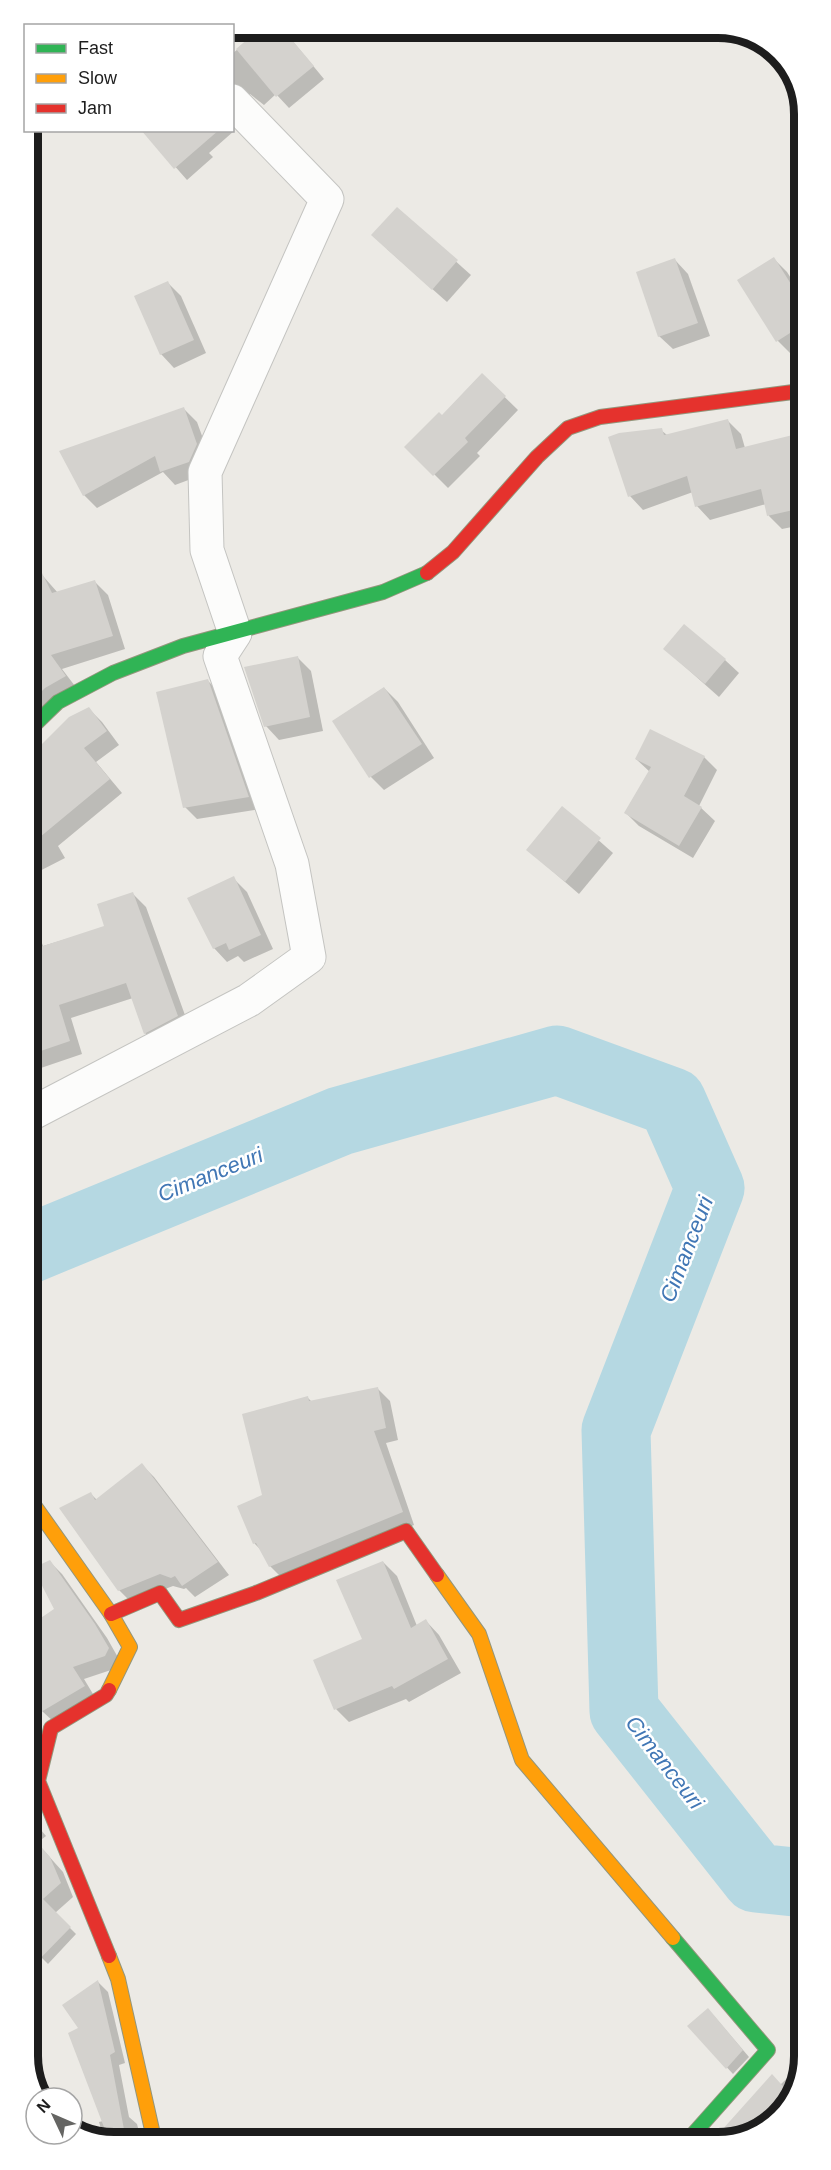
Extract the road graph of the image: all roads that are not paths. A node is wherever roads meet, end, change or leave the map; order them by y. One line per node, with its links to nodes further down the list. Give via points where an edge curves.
1 (234, 103): 3 (street, via 327,200 205,472 207,550)
2 (794, 392): 3 (street, via 600,417 568,429 537,457 453,552 423,576 383,592)
3 (235, 633): 4 (street, via 183,646 113,673 58,702); 5 (street, via 220,656 292,864 309,957 249,1000)
4 (38, 721)
5 (38, 1110)
6 (38, 1511): 7 (street)
7 (111, 1614): 8 (street, via 129,1647 106,1695 51,1728 39,1780 118,1979); 9 (street, via 160,1593 179,1620 406,1531 479,1634 522,1760 768,2050)
8 (153, 2132)
9 (695, 2132)

